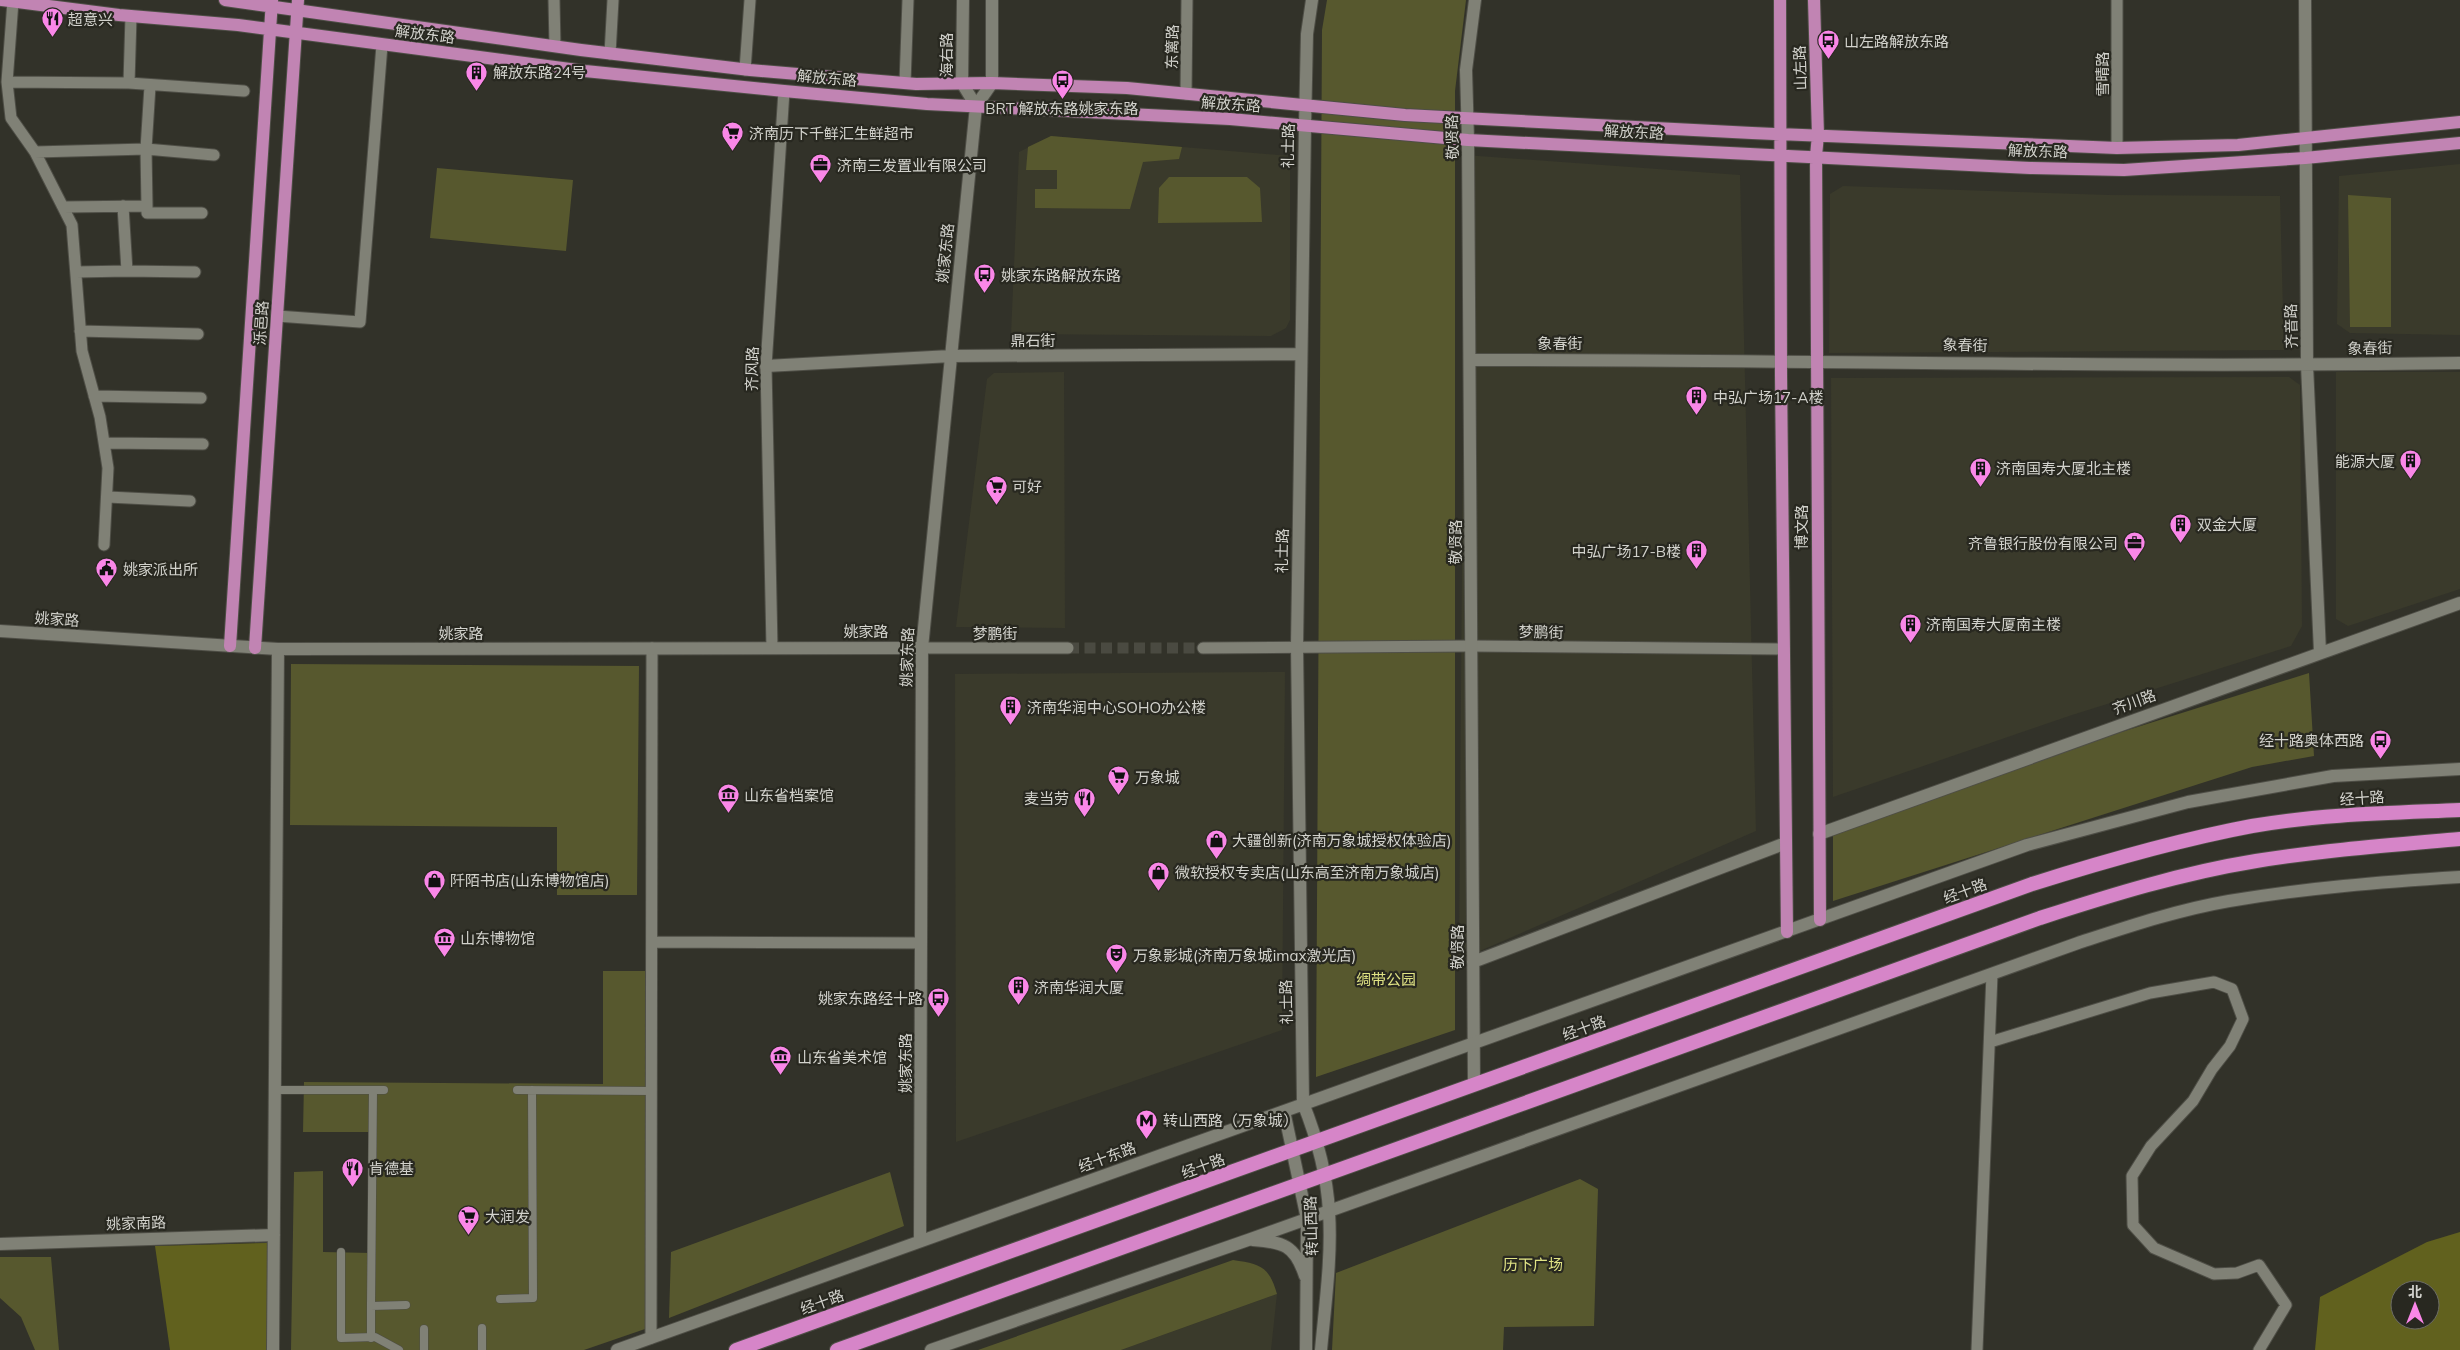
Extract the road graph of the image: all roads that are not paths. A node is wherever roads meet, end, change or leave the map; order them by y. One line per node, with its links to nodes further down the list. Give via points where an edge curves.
1 (224, 0): 16 (main road, 解放东路)
2 (554, 0): 22 (street)
3 (614, 0): 23 (street)
4 (750, 0): 24 (street)
5 (908, 0): 28 (street)
6 (962, 0): 29 (street, 海右路)
7 (992, 0): 26 (street)
8 (1187, 0): 33 (street, 东篱路)
9 (1312, 0): 35 (street, 礼士路, via 1306,34)
10 (1475, 0): 36 (street, 敬贤路, via 1466,70)
11 (1780, 0): 39 (main road, 山左路)
12 (1814, 0): 40 (main road, 山左路)
13 (2117, 0): 44 (street, 雪晴路)
14 (2305, 0): 42 (street, 齐音路)
15 (8, 1): 18 (main road, 解放东路); 25 (street)
16 (272, 3): 17 (main road, 解放东路); 19 (main road, 泺邑路)
17 (298, 5): 20 (main road, 泺邑路); 22 (main road, 解放东路)
18 (131, 16): 19 (main road, 解放东路); 27 (street)
19 (269, 29): 20 (main road, 解放东路); 78 (main road, 泺邑路)
20 (296, 33): 21 (main road, 解放东路); 58 (main road, 泺邑路)
21 (382, 45): 32 (main road, 解放东路, via 585,71); 58 (street, via 360,322)
22 (555, 46): 23 (main road, 解放东路)
23 (610, 54): 24 (main road, 解放东路)
24 (745, 70): 28 (main road, 解放东路)
25 (6, 82): 27 (street); 46 (street, via 11,118)
26 (992, 82): 29 (main road, 解放东路); 33 (main road, 解放东路); 34 (street, 姚家东路)
27 (129, 83): 30 (street)
28 (905, 83): 29 (main road, 解放东路)
29 (962, 83): 34 (street, 海右路)
30 (150, 86): 31 (street); 45 (street)
31 (244, 91)
32 (784, 91): 34 (main road, 解放东路); 68 (street, 齐风路)
33 (1186, 94): 35 (main road, 解放东路)
34 (976, 106): 38 (main road, 解放东路); 62 (street, 姚家东路)
35 (1305, 106): 36 (main road, 解放东路); 38 (street, 礼士路)
36 (1467, 118): 39 (main road, 解放东路); 41 (street, 敬贤路)
37 (2460, 122): 42 (main road, 解放东路)
38 (1305, 126): 41 (main road, 解放东路); 61 (street, 礼士路)
39 (1780, 134): 40 (main road, 解放东路); 48 (main road, 山左路)
40 (1818, 135): 44 (main road, 解放东路); 49 (main road, 博文路)
41 (1468, 140): 48 (main road, 解放东路); 63 (street, 敬贤路)
42 (2305, 140): 44 (main road, 解放东路); 50 (street, 齐音路)
43 (2460, 143): 50 (main road, 解放东路)
44 (2118, 148)
45 (146, 149): 46 (street); 47 (street); 52 (street)
46 (35, 152): 53 (street)
47 (214, 154)
48 (1780, 155): 49 (main road, 解放东路); 64 (main road, 博文路)
49 (1816, 156): 50 (main road, 解放东路, via 2124,170); 65 (main road, 博文路)
50 (2305, 158): 67 (street, 齐音路)
51 (123, 206): 52 (street); 53 (street); 55 (street)
52 (148, 206): 54 (street, via 148,214)
53 (63, 207): 56 (street, via 72,226)
54 (202, 214)
55 (127, 271): 56 (street); 57 (street)
56 (76, 272): 59 (street)
57 (195, 272)
58 (277, 316): 82 (main road, 泺邑路)
59 (80, 331): 60 (street); 69 (street)
60 (198, 334)
61 (1301, 354): 62 (street, 鼎石街); 79 (street, 礼士路)
62 (951, 356): 68 (street, 鼎石街); 84 (street, 姚家东路)
63 (1470, 360): 64 (street, 象春街); 80 (street, 敬贤路)
64 (1781, 360): 65 (street, 象春街); 88 (main road, 博文路)
65 (1816, 360): 67 (street, 象春街); 92 (main road, 博文路)
66 (2460, 362): 67 (street, 象春街)
67 (2307, 365): 89 (street, 齐音路)
68 (766, 366): 81 (street, 齐风路)
69 (94, 396): 70 (street); 71 (street)
70 (201, 398)
71 (104, 443): 72 (street); 73 (street)
72 (203, 444)
73 (108, 497): 74 (street); 75 (street)
74 (190, 500)
75 (104, 545)
76 (2460, 603): 89 (street, 齐川路)
77 (0, 632): 78 (street, 姚家路)
78 (230, 646): 82 (street, 姚家路)
79 (1298, 646): 80 (street, 梦鹏街); 86 (street, 梦鹏街); 111 (street, 礼士路)
80 (1471, 646): 88 (street, 梦鹏街); 100 (street, 敬贤路)
81 (772, 647): 83 (street, 姚家路); 84 (street, 姚家路)
82 (255, 648): 87 (street, 姚家路)
83 (652, 648): 87 (street, 姚家路); 98 (street)
84 (922, 648): 85 (street, 梦鹏街); 99 (street, 姚家东路)
85 (1068, 648)
86 (1203, 648)
87 (278, 649): 105 (street)
88 (1784, 649): 94 (main road, 博文路)
89 (2320, 652): 92 (street, 齐川路)
90 (2460, 769): 96 (street, 经十路, via 2333,776 2188,802 2027,846)
91 (2460, 810): 104 (highway, 经十路, via 2354,814 2253,826 2129,853 2032,884)
92 (1819, 834): 96 (main road, 博文路)
93 (2460, 839): 115 (highway, via 2255,861 2134,887)
94 (1786, 842): 97 (main road, 博文路); 100 (street)
95 (2460, 877): 101 (street, via 2361,883 2227,902 2152,920)
96 (1820, 920): 97 (street, 经十路)
97 (1787, 932): 103 (street, 经十路)
98 (652, 942): 99 (street); 110 (street)
99 (921, 943): 121 (street, 姚家东路)
100 (1473, 962): 103 (street, 敬贤路)
101 (1992, 974): 102 (street); 117 (street)
102 (1990, 1042): 142 (street); 143 (street, via 2150,993 2214,982 2232,989 2243,1019 2230,1046 2212,1068 2193,1101 2151,1146 2132,1176 2133,1225 2154,1248 2214,1274 2237,1273 2259,1265 2286,1305)
103 (1474, 1044): 104 (street, 敬贤路); 111 (street, 经十路)
104 (1474, 1084): 113 (highway, 经十路)
105 (275, 1090): 107 (street); 119 (street)
106 (373, 1090): 127 (street)
107 (384, 1090)
108 (517, 1090): 109 (street)
109 (532, 1090): 110 (street); 125 (street, via 533,1298)
110 (652, 1091): 131 (street)
111 (1304, 1103): 112 (street, 经十东路); 113 (street, 转山西路)
112 (1284, 1111): 114 (street, 转山西路); 121 (street, 经十东路)
113 (1318, 1141): 114 (highway, 经十路); 115 (street, 转山西路)
114 (1293, 1151): 116 (street, 转山西路); 137 (highway, 经十路)
115 (1324, 1174): 116 (highway); 117 (street, 转山西路)
116 (1300, 1184): 118 (street, 转山西路); 138 (highway)
117 (1329, 1211): 118 (street); 141 (street, 转山西路)
118 (1307, 1219): 120 (street); 124 (street, 转山西路)
119 (274, 1235): 122 (street, 姚家南路); 132 (street)
120 (1248, 1240): 124 (street, via 1274,1242 1290,1248 1301,1263); 139 (street)
121 (920, 1241): 131 (street, 经十路)
122 (0, 1244)
123 (341, 1252): 130 (street, via 340,1338)
124 (1308, 1288): 140 (street, 转山西路)
125 (500, 1299)
126 (406, 1305): 127 (street)
127 (371, 1306): 130 (street)
128 (482, 1328): 135 (street)
129 (424, 1329): 134 (street)
130 (371, 1338): 133 (street)
131 (651, 1338): 136 (street, 经十路)
132 (273, 1350)
133 (399, 1350)
134 (424, 1350)
135 (482, 1350)
136 (617, 1350)
137 (736, 1350)
138 (837, 1350)
139 (930, 1350)
140 (1306, 1350)
141 (1321, 1350)
142 (1977, 1350)
143 (2259, 1350)

